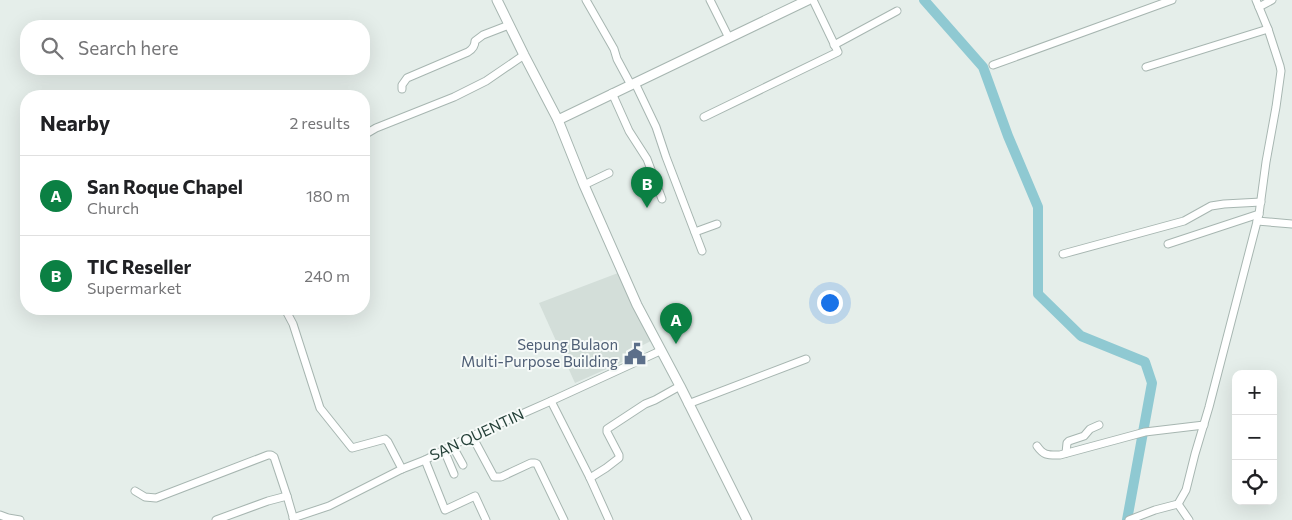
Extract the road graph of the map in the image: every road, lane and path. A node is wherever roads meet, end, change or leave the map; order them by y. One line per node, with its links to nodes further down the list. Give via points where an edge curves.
1 (497, 0): 10 (street)
2 (586, 0): 17 (street)
3 (710, 0): 12 (street)
4 (808, 0): 12 (street)
5 (813, 0): 13 (street)
6 (1172, 0): 15 (street)
7 (1272, 0): 8 (street)
8 (1258, 3): 11 (street)
9 (897, 11): 13 (street)
10 (509, 25): 14 (street); 18 (street, via 475,40 472,50 408,78)
11 (1268, 29): 16 (street); 26 (street, via 1281,71)
12 (729, 38): 17 (street)
13 (834, 45): 20 (street, via 838,52)
14 (524, 55): 21 (street); 22 (street, via 486,81 454,97)
15 (993, 65)
16 (1146, 67)
17 (633, 84): 19 (street); 30 (street, via 656,127)
18 (402, 90)
19 (612, 93): 21 (street); 25 (street, via 629,131 647,159)
20 (704, 117)
21 (558, 120): 24 (street)
22 (370, 132)
23 (609, 173): 24 (street)
24 (584, 185): 35 (street)
25 (662, 199)
26 (1261, 202): 27 (street); 33 (street, via 1211,206 1184,221)
27 (1258, 217): 29 (street); 31 (street); 41 (street)
28 (717, 224): 30 (street)
29 (1292, 224)
30 (695, 232): 32 (street)
31 (1168, 244)
32 (702, 251)
33 (1063, 254)
34 (288, 315): 49 (street, via 320,408 352,448 385,439)
35 (660, 351): 37 (street); 38 (street, SAN QUENTIN)
36 (806, 359): 39 (street)
37 (680, 386): 39 (street); 51 (street, via 644,404 607,429 619,458)
38 (551, 401): 42 (street, SAN QUENTIN); 51 (street)
39 (688, 404): 63 (street)
40 (1100, 425): 46 (street, via 1069,441)
41 (1204, 425): 46 (street, via 1143,433); 54 (street, via 1186,490)
42 (472, 436): 43 (street, SAN QUENTIN); 61 (street, via 494,477 531,463 537,464)
43 (452, 445): 45 (street, SAN QUENTIN); 48 (street)
44 (1037, 446): 46 (street, via 1047,455)
45 (444, 450): 47 (street, SAN QUENTIN); 50 (street)
46 (1066, 453)
47 (425, 460): 49 (street, SAN QUENTIN); 60 (street, via 445,510 475,496)
48 (462, 465)
49 (402, 469): 56 (street, SAN QUENTIN, via 329,506)
50 (454, 474)
51 (590, 478): 62 (street)
52 (136, 491): 53 (street, via 145,497 156,498 271,455)
53 (287, 496): 56 (street); 59 (street)
54 (1178, 504): 57 (street); 64 (street)
55 (0, 515): 58 (street)
56 (294, 519)
57 (1131, 519)
58 (20, 520)
59 (216, 520)
60 (486, 520)
61 (564, 520)
62 (609, 520)
63 (747, 520)
64 (1189, 520)

